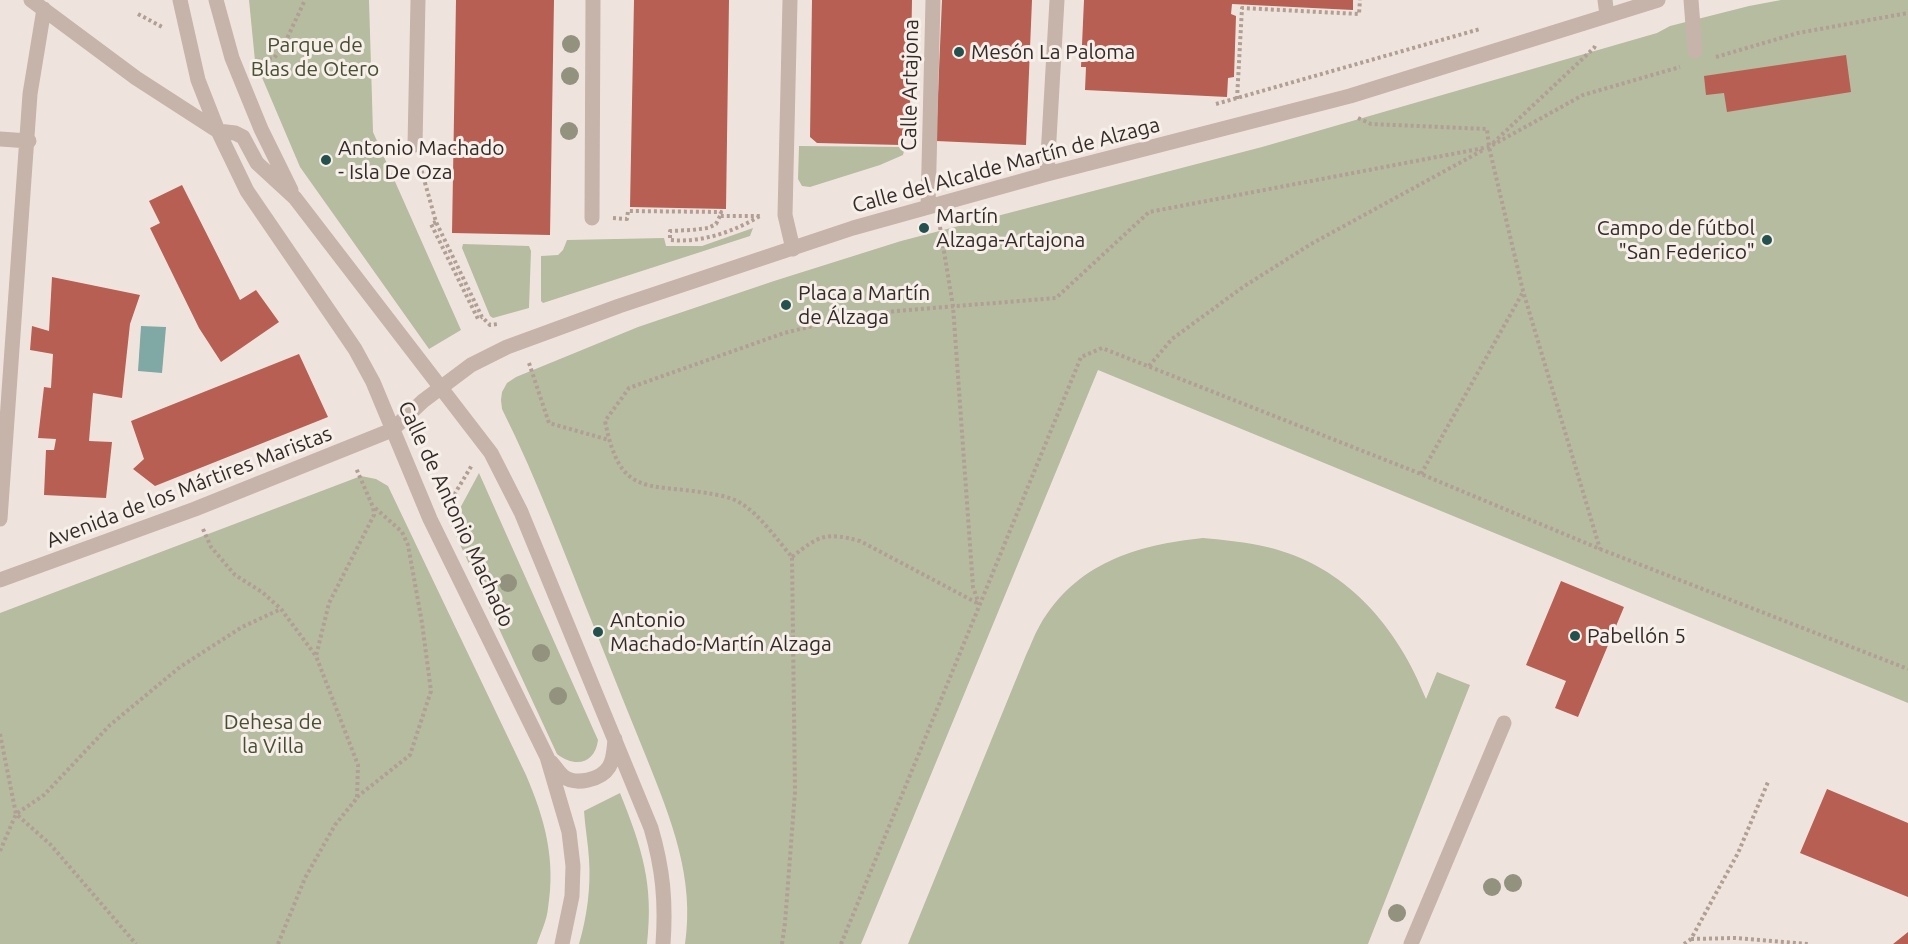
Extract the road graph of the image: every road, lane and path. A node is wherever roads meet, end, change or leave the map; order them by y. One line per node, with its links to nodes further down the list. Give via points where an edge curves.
1 (31, 0): 14 (street)
2 (180, 0): 25 (street, Calle de Antonio Machado, via 198,80)
3 (216, 0): 31 (street, Calle de Antonio Machado, via 232,58)
4 (305, 0): 19 (path)
5 (418, 0): 28 (street)
6 (593, 0): 36 (street)
7 (790, 0): 38 (street, via 785,215)
8 (933, 0): 32 (street, Calle Artajona)
9 (1057, 0): 30 (street)
10 (1359, 0): 23 (path, via 1359,14 1242,8)
11 (1658, 0): 13 (street, Calle del Alcalde Martín de Alzaga)
12 (1691, 0): 17 (street)
13 (1606, 8): 22 (street, Calle del Alcalde Martín de Alzaga); 29 (path, via 1594,48)
14 (44, 9): 25 (street, via 124,70); 27 (street, via 30,94)
15 (1908, 13): 18 (path, via 1798,33)
16 (1482, 28): 21 (path)
17 (1695, 51)
18 (1716, 57)
19 (274, 58)
20 (1682, 67): 29 (path, via 1583,95)
21 (1341, 70): 22 (path); 23 (path)
22 (1350, 96): 29 (path, via 1353,116 1371,124 1487,129); 30 (street, Calle del Alcalde Martín de Alzaga)
23 (1237, 99): 24 (path)
24 (1214, 105)
25 (218, 131): 31 (street, Calle de Antonio Machado, via 243,137 256,163); 46 (street, Calle de Antonio Machado, via 247,191 355,349)
26 (0, 139): 27 (street)
27 (28, 141): 45 (street)
28 (415, 145): 41 (path, via 436,222 432,224 478,319 482,317 490,325 516,320)
29 (1489, 147): 39 (path); 40 (path, via 1149,212 1056,298); 43 (path, via 1311,244 1243,287 1172,339)
30 (1047, 174): 32 (street, Calle del Alcalde Martín de Alzaga)
31 (295, 198): 44 (street, Calle de Antonio Machado)
32 (928, 207): 38 (street, Calle del Alcalde Martín de Alzaga)
33 (720, 216): 34 (path); 35 (path, via 708,228 670,231 670,240 721,233); 36 (path, via 721,212 628,211 627,219)
34 (748, 216)
35 (762, 216)
36 (592, 218)
37 (939, 224): 40 (path)
38 (793, 249): 41 (street, Calle del Alcalde Martín de Alzaga)
39 (1523, 291): 50 (path); 55 (path)
40 (953, 306): 47 (path, via 846,318 784,333 629,388 605,421); 58 (path, via 972,587)
41 (523, 341): 44 (street, Calle del Alcalde Martín de Alzaga, via 471,365)
42 (529, 362): 47 (path, via 549,423)
43 (1149, 366): 50 (path); 58 (path, via 1102,348 1081,357)
44 (441, 386): 46 (street, Calle del Alcalde Martín de Alzaga); 49 (street, Calle de Antonio Machado)
45 (4, 406): 54 (street)
46 (392, 430): 48 (street, Avenida de los Mártires Maristas); 65 (street, Calle de Antonio Machado, via 430,519)
47 (609, 440): 56 (path, via 627,475 654,488 722,496 742,504)
48 (348, 449): 51 (path); 52 (street, Avenida de los Mártires Maristas)
49 (491, 453): 53 (path, via 473,463); 64 (street, Calle de Antonio Machado, via 521,512)
50 (1421, 474): 55 (path)
51 (374, 507): 60 (path, via 374,515 329,603); 67 (path, via 402,532 408,545 431,691 410,755)
52 (195, 509): 57 (street, Avenida de los Mártires Maristas); 59 (path, via 211,547 235,575)
53 (444, 512)
54 (0, 519)
55 (1600, 549): 61 (path)
56 (792, 557): 58 (path, via 822,537 840,536 860,542); 75 (path, via 795,792)
57 (0, 580)
58 (980, 604): 76 (path)
59 (281, 609): 60 (path); 68 (path, via 242,627 180,667 110,725 44,795)
60 (316, 656): 67 (path, via 358,765)
61 (1908, 669)
62 (1504, 723): 77 (street)
63 (0, 734): 68 (path)
64 (615, 738): 65 (street, via 609,768 589,780 564,777); 74 (street, Calle de Antonio Machado, via 660,857)
65 (547, 757): 73 (street, Calle de Antonio Machado, via 569,832 573,866 572,896)
66 (1768, 782): 70 (path, via 1738,853)
67 (357, 798): 72 (path, via 305,878)
68 (16, 814): 69 (path); 71 (path, via 50,844)
69 (0, 851)
70 (1691, 939): 78 (path); 79 (path)
71 (136, 944)
72 (278, 944)
73 (562, 944)
74 (663, 944)
75 (782, 944)
76 (841, 944)
77 (1411, 944)
78 (1684, 944)
79 (1809, 944)

